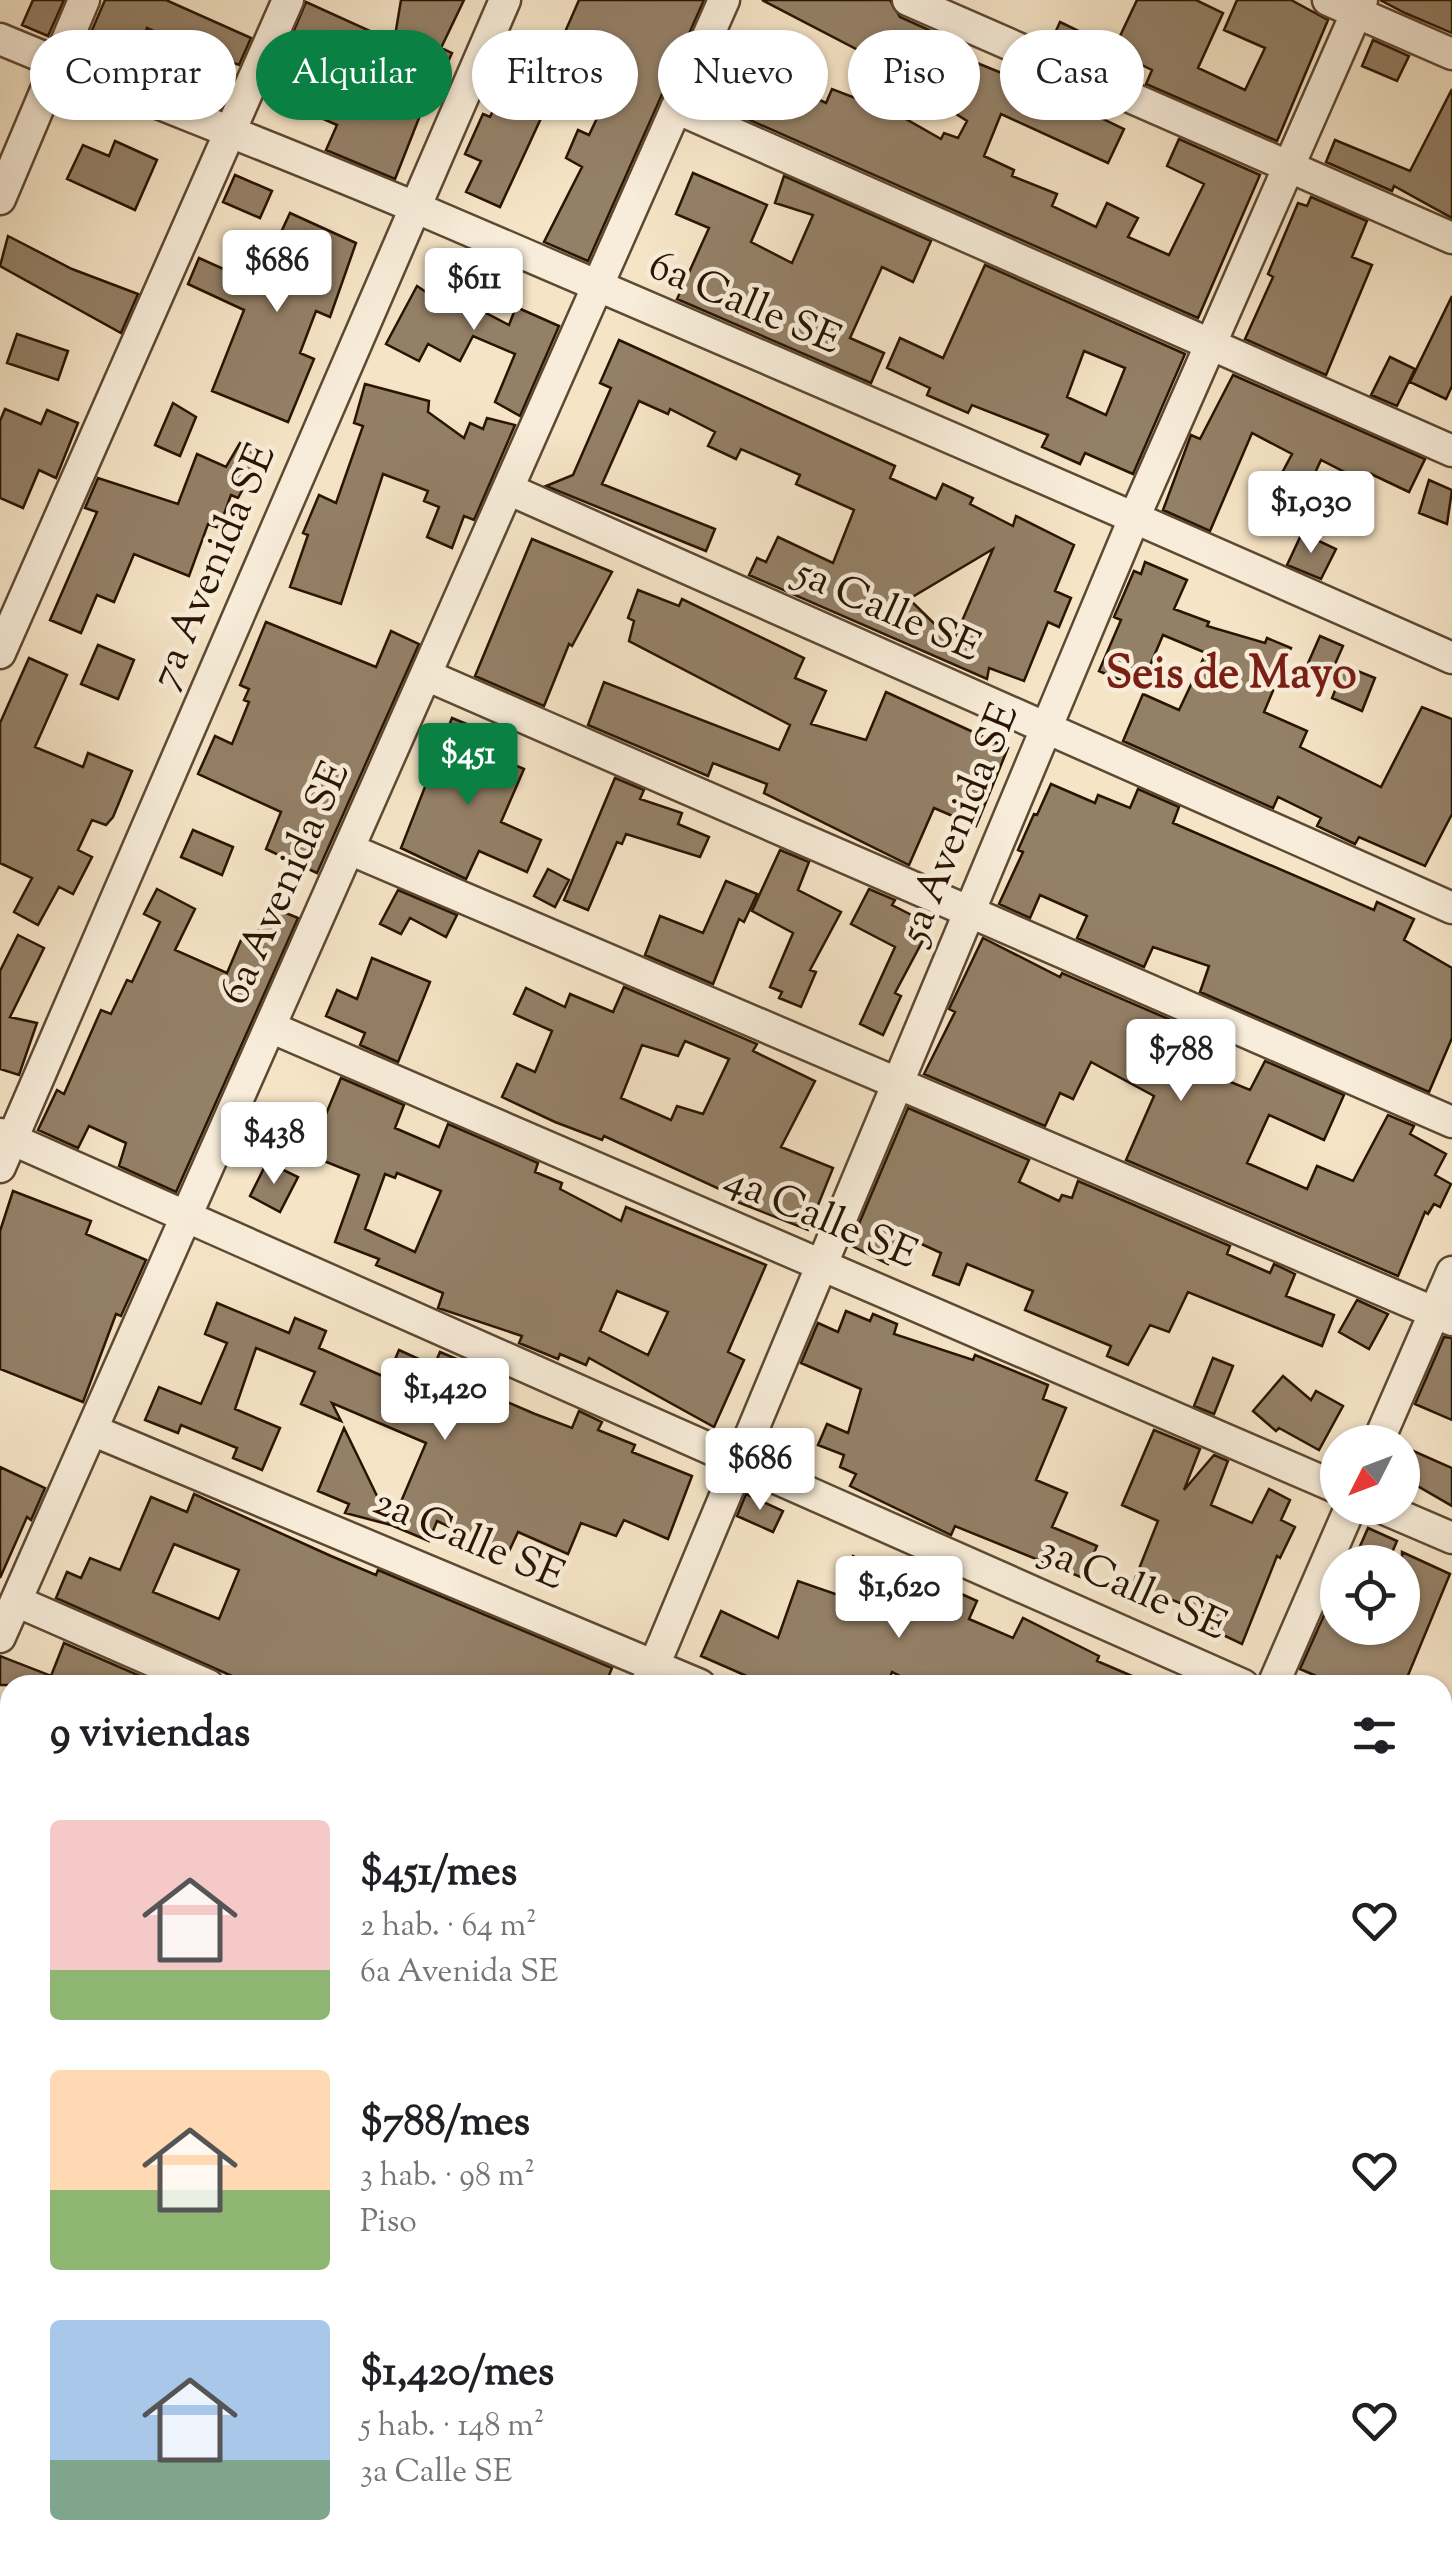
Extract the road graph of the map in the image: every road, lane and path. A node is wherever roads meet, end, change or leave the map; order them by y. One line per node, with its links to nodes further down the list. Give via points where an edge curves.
1 (84, 0): 8 (street)
2 (288, 0): 17 (street)
3 (505, 0): 20 (street, 7a Avenida SE)
4 (724, 0): 9 (street, 6a Avenida SE)
5 (908, 0): 18 (street)
6 (1328, 0): 7 (street)
7 (1360, 6): 12 (street); 18 (street, 5a Avenida SE)
8 (71, 30)
9 (711, 30)
10 (0, 39): 11 (street, 6a Calle SE)
11 (30, 52)
12 (1452, 54)
13 (33, 120): 19 (street)
14 (192, 120): 17 (street, 6a Calle SE)
15 (671, 120): 22 (street, 6a Avenida SE)
16 (703, 120): 23 (street)
17 (228, 135): 20 (street, 6a Calle SE); 27 (street)
18 (1289, 167): 21 (street); 23 (street, 5a Avenida SE)
19 (0, 199)
20 (417, 208): 22 (street, 6a Calle SE); 37 (street, 7a Avenida SE)
21 (1452, 238)
22 (596, 289): 25 (street, 6a Avenida SE); 26 (street, 6a Calle SE)
23 (1212, 344): 24 (street); 26 (street, 5a Avenida SE)
24 (1452, 451)
25 (508, 489): 29 (street, 6a Avenida SE); 30 (street, 5a Calle SE)
26 (1135, 516): 28 (street, 6a Calle SE); 30 (street, 5a Avenida SE)
27 (0, 652)
28 (1452, 658)
29 (426, 674): 31 (street, 6a Avenida SE); 33 (street)
30 (1046, 730): 32 (street, 5a Calle SE); 33 (street, 5a Avenida SE)
31 (348, 849): 34 (street, 6a Avenida SE); 35 (street)
32 (1452, 908)
33 (970, 912): 35 (street, 5a Avenida SE); 36 (street)
34 (270, 1027): 38 (street, 6a Avenida SE); 39 (street, 4a Calle SE)
35 (900, 1084): 39 (street, 5a Avenida SE); 41 (street)
36 (1452, 1122)
37 (4, 1147): 38 (street, 3a Calle SE)
38 (186, 1217): 43 (street, 6a Avenida SE); 44 (street, 3a Calle SE)
39 (824, 1266): 44 (street, 5a Avenida SE); 45 (street, 4a Calle SE)
40 (1452, 1272): 41 (street)
41 (1443, 1316): 42 (street)
42 (1387, 1425)
43 (92, 1430): 49 (street, 6a Avenida SE); 52 (street, 2a Calle SE)
44 (742, 1466): 52 (street, 5a Avenida SE); 53 (street, 3a Calle SE)
45 (1320, 1480)
46 (1420, 1524): 48 (street)
47 (1343, 1525): 54 (street)
48 (1452, 1538)
49 (16, 1602): 50 (street, 6a Avenida SE); 51 (street)
50 (0, 1637)
51 (185, 1675)
52 (650, 1675)
53 (1220, 1675)
54 (1277, 1675)

